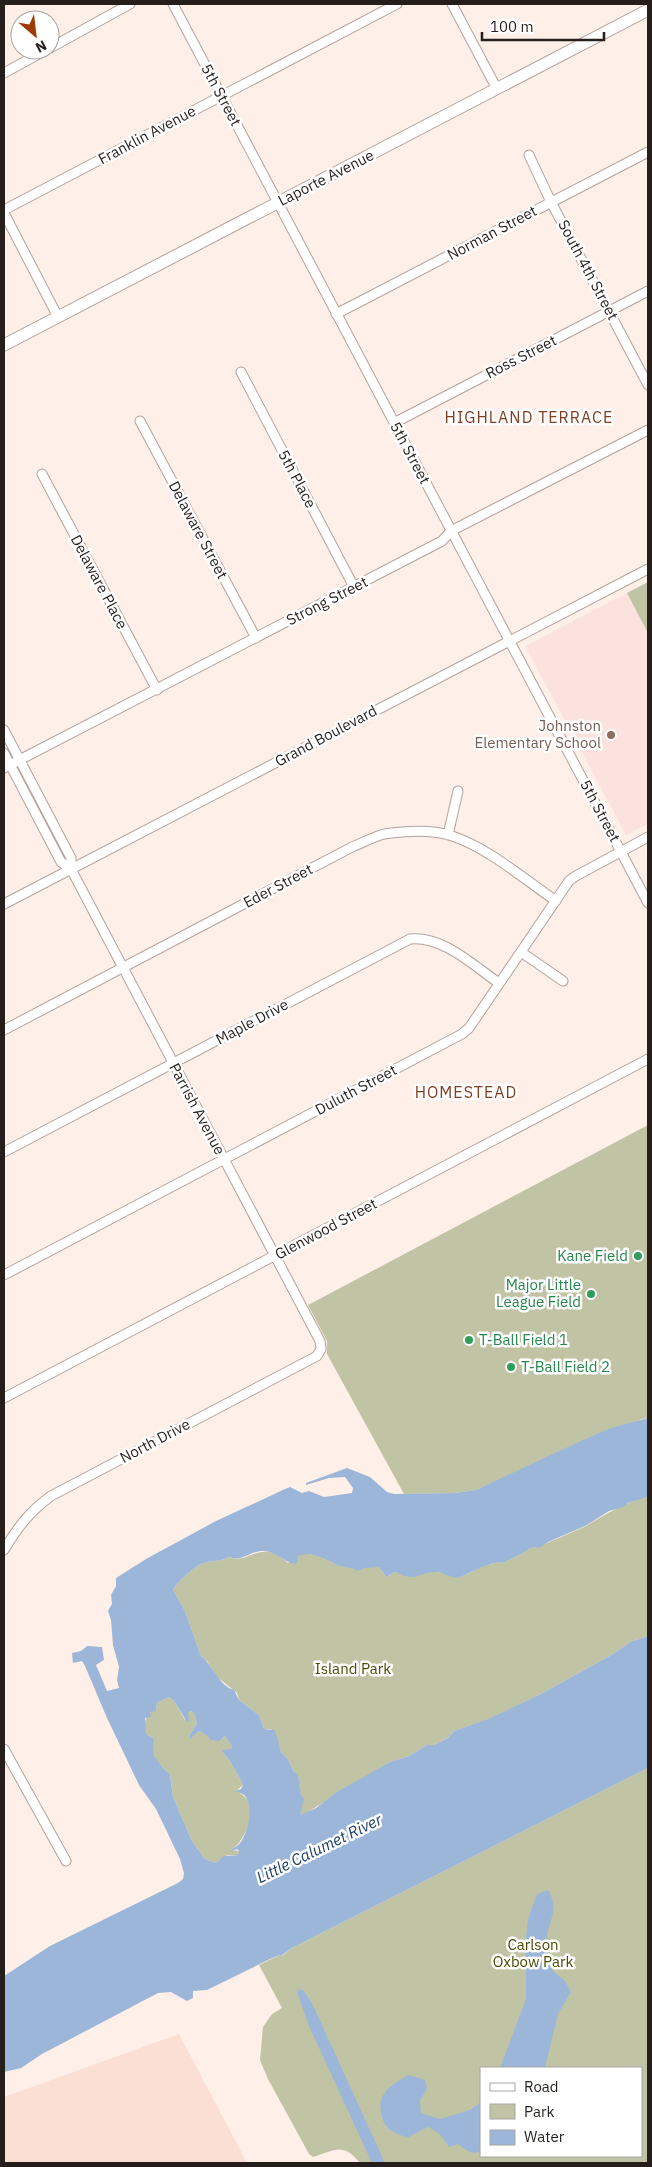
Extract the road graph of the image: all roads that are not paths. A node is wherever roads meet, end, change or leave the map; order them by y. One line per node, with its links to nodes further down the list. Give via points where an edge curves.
1 (130, 4): 6 (street)
2 (173, 4): 10 (street, 5th Street)
3 (397, 4): 10 (street, Franklin Avenue)
4 (452, 4): 9 (street)
5 (648, 10): 9 (street, Laporte Avenue)
6 (60, 42)
7 (28, 60): 8 (street)
8 (4, 73)
9 (497, 89): 14 (street, Laporte Avenue)
10 (222, 96): 14 (street, 5th Street); 15 (street, Franklin Avenue)
11 (648, 152): 13 (street, Norman Street)
12 (529, 155): 13 (street, South 4th Street)
13 (551, 202): 17 (street, South 4th Street); 18 (street, Norman Street)
14 (278, 203): 18 (street, 5th Street); 19 (street, Laporte Avenue)
15 (4, 211): 19 (street)
16 (648, 291): 17 (street, Ross Street)
17 (609, 311): 22 (street, South 4th Street); 24 (street, Ross Street)
18 (336, 314): 24 (street, 5th Street)
19 (58, 317): 20 (street, Laporte Avenue)
20 (4, 345)
21 (240, 372): 29 (street, 5th Place)
22 (648, 385)
23 (140, 421): 30 (street, Delaware Street)
24 (394, 423): 27 (street, 5th Street)
25 (648, 430): 27 (street, Strong Street)
26 (42, 474): 32 (street, Delaware Place)
27 (452, 531): 29 (street, Strong Street, via 442,541); 31 (street, 5th Street)
28 (648, 569): 31 (street, Grand Boulevard)
29 (354, 587): 30 (street, Strong Street)
30 (256, 638): 32 (street, Strong Street)
31 (510, 642): 40 (street, 5th Street); 41 (street, Grand Boulevard)
32 (156, 690): 35 (street, Strong Street)
33 (4, 730): 35 (street, Parrish Avenue)
34 (4, 753): 36 (street, Parrish Avenue)
35 (20, 761): 36 (street, Strong Street); 41 (street, Parrish Avenue, via 71,858)
36 (7, 766): 41 (street, Parrish Avenue, via 61,862)
37 (458, 791): 38 (street)
38 (448, 835): 42 (street, Eder Street, via 472,845); 46 (street, Eder Street, via 404,832 382,835 352,846)
39 (648, 837): 40 (street, Duluth Street)
40 (621, 851): 42 (street, Duluth Street, via 574,877); 43 (street, 5th Street)
41 (71, 869): 44 (street, Grand Boulevard); 46 (street, Parrish Avenue)
42 (556, 901): 45 (street, Duluth Street)
43 (648, 903)
44 (4, 904)
45 (521, 952): 47 (street); 48 (street, Duluth Street)
46 (123, 968): 49 (street, Eder Street); 51 (street, Parrish Avenue)
47 (563, 982)
48 (499, 983): 51 (street, Maple Drive, via 439,943 421,938 410,940); 53 (street, Duluth Street, via 462,1034)
49 (4, 1030)
50 (648, 1059): 54 (street, Glenwood Street)
51 (174, 1064): 52 (street, Maple Drive); 53 (street, Parrish Avenue)
52 (4, 1152)
53 (225, 1160): 54 (street, Parrish Avenue); 55 (street, Duluth Street)
54 (276, 1256): 56 (street, Parrish Avenue, via 320,1341); 57 (street, Glenwood Street)
55 (4, 1275)
56 (321, 1349): 58 (street, North Drive, via 317,1356 51,1496 29,1513)
57 (4, 1398)
58 (4, 1550)
59 (4, 1749): 60 (street)
60 (66, 1861)

